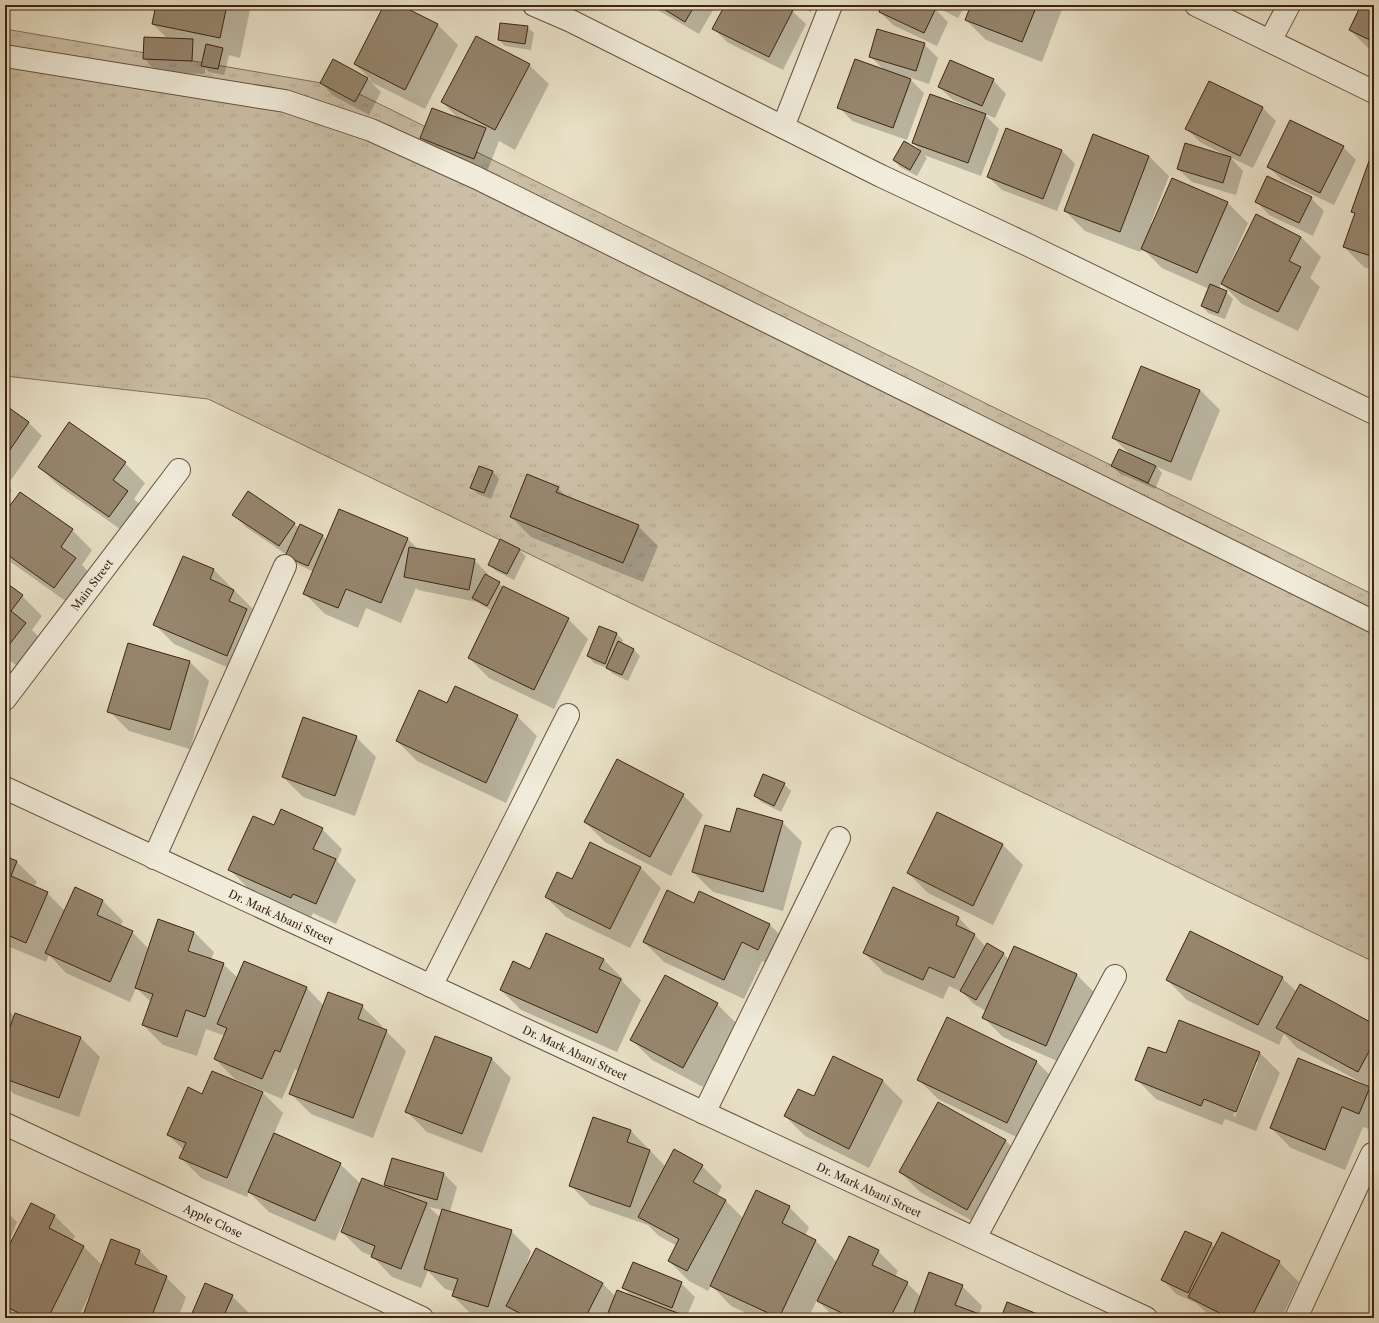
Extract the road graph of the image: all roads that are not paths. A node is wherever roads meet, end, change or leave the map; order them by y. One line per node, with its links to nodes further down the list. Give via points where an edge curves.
1 (534, 5): 8 (street)
2 (831, 5): 8 (street)
3 (1196, 5): 5 (street)
4 (1289, 5): 5 (street)
5 (1270, 41): 7 (street)
6 (5, 56): 12 (street, via 285,102 371,130 477,178)
7 (1374, 92)
8 (783, 127): 9 (street)
9 (1374, 412)
10 (179, 470): 13 (street, Main Street)
11 (285, 566): 17 (street)
12 (1374, 622)
13 (5, 699)
14 (568, 715): 19 (street)
15 (5, 788): 17 (street, Dr. Mark Abani Street)
16 (839, 838): 20 (street)
17 (154, 858): 19 (street, Dr. Mark Abani Street)
18 (1114, 976): 23 (street)
19 (431, 986): 20 (street, Dr. Mark Abani Street)
20 (704, 1113): 23 (street, Dr. Mark Abani Street)
21 (5, 1124): 24 (street, Apple Close)
22 (1372, 1154): 26 (street)
23 (975, 1238): 25 (street, Dr. Mark Abani Street)
24 (422, 1318)
25 (1146, 1318)
26 (1296, 1318)

